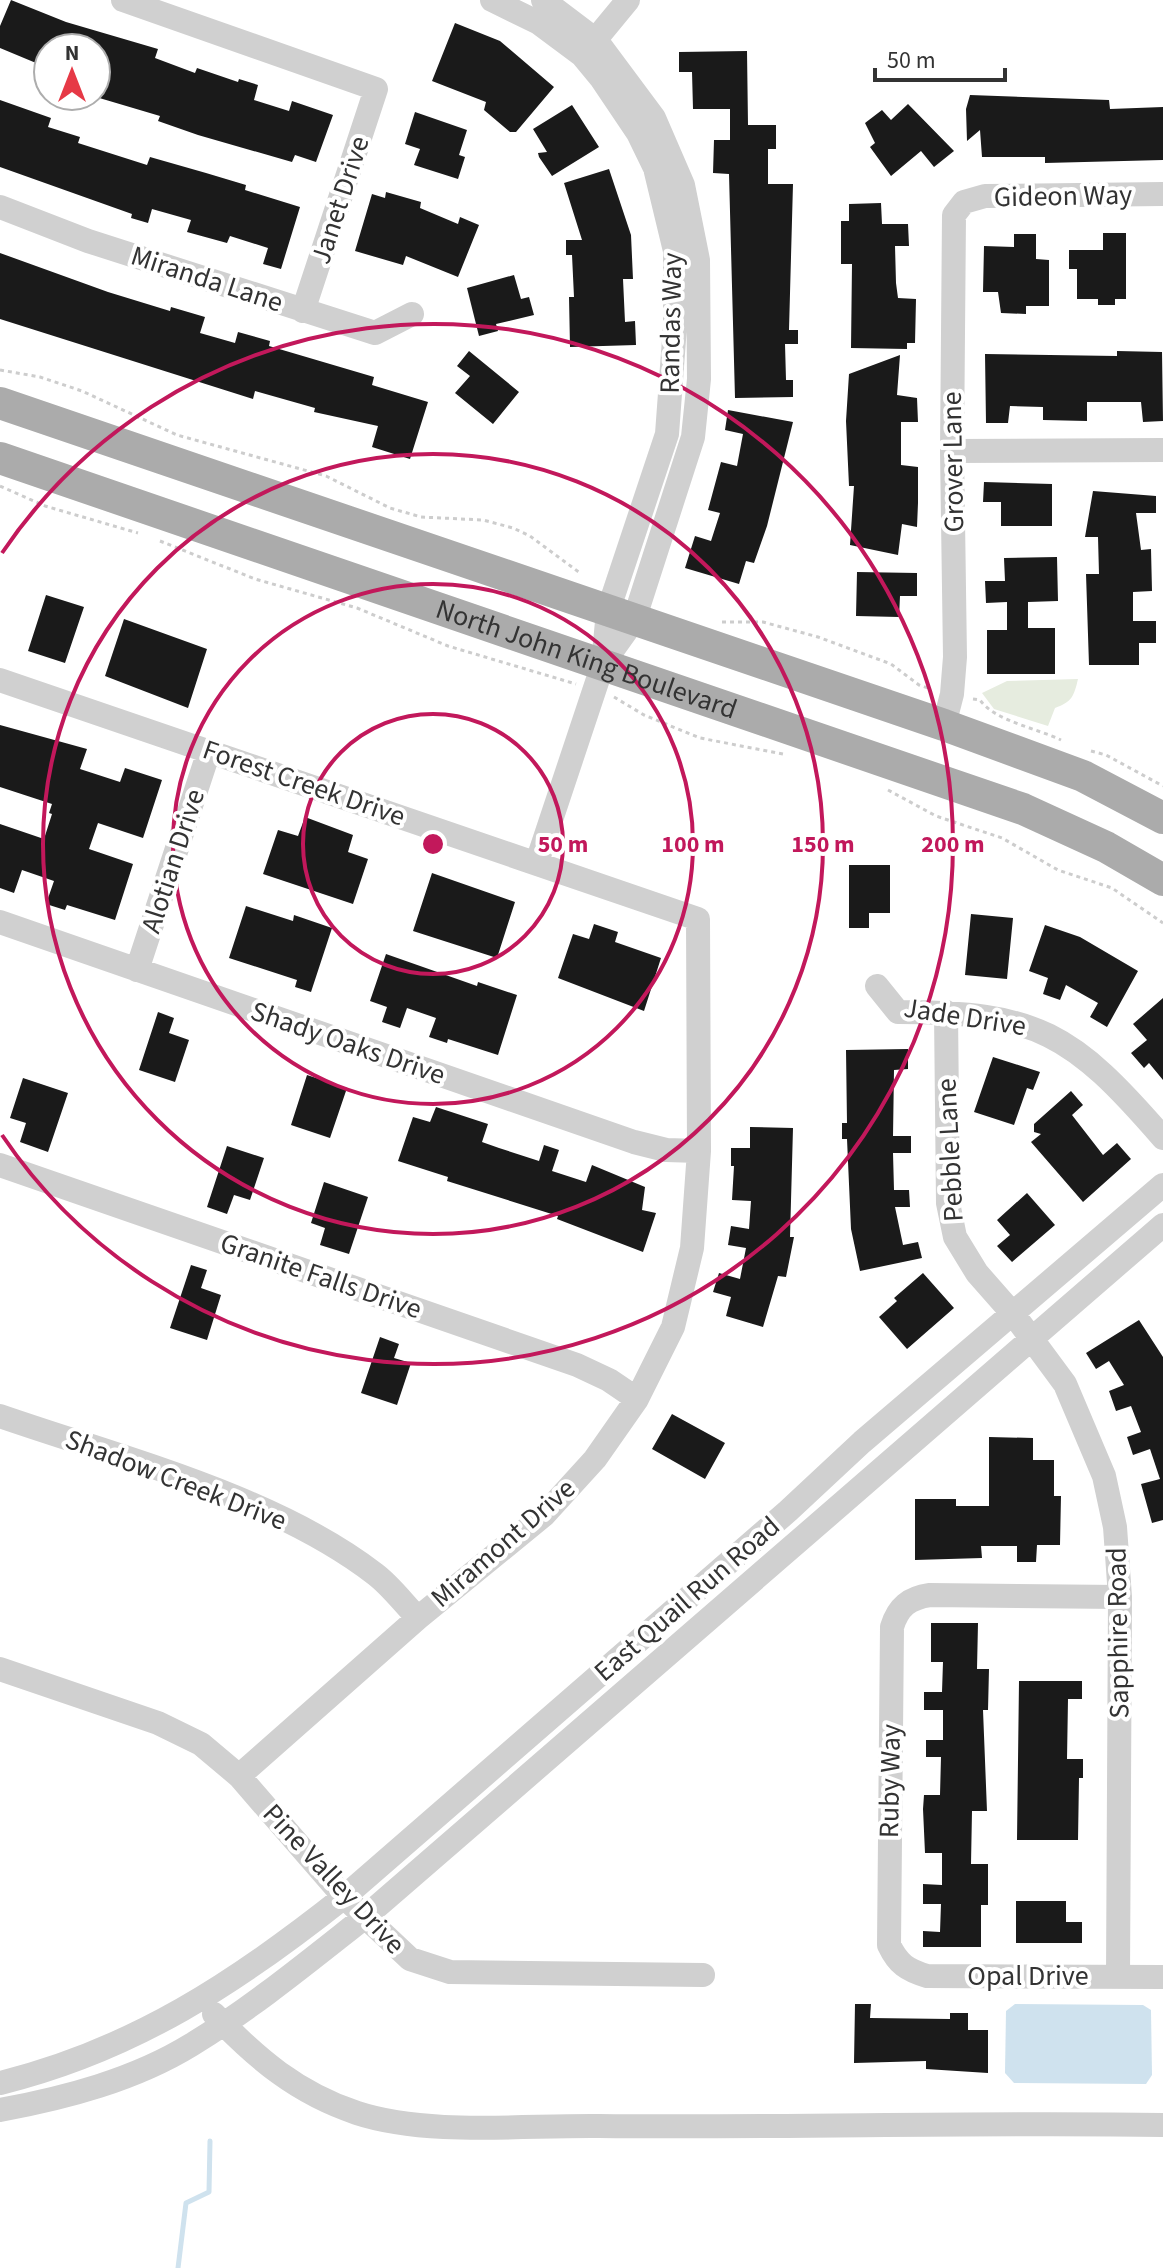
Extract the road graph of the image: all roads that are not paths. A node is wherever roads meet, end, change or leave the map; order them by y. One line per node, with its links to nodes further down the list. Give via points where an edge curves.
1 (123, 0): 9 (street, Janet Drive, via 376,89)
2 (492, 0): 5 (street, Randas Way)
3 (543, 0): 5 (street, Randas Way)
4 (628, 0): 5 (street)
5 (589, 47): 15 (street, Randas Way, via 654,118 683,185 698,260 699,379 693,437)
6 (1163, 194): 7 (street, Gideon Way, via 998,196)
7 (964, 202): 13 (street, Grover Lane, via 954,215 952,237)
8 (0, 207): 9 (street, Miranda Lane)
9 (303, 311): 10 (street, Miranda Lane, via 375,333)
10 (412, 314)
11 (0, 403): 15 (main road, North John King Boulevard)
12 (1163, 450): 13 (street)
13 (952, 451): 18 (street, Grover Lane, via 955,657)
14 (0, 458): 16 (main road, North John King Boulevard)
15 (621, 616): 16 (street, Randas Way); 18 (main road, North John King Boulevard)
16 (598, 677): 21 (street, Randas Way); 22 (main road, North John King Boulevard, via 1023,809)
17 (0, 680): 19 (street, Forest Creek Drive)
18 (944, 725): 20 (main road, North John King Boulevard, via 1083,776)
19 (209, 751): 21 (street, Forest Creek Drive); 25 (street, Alotian Drive)
20 (1163, 818)
21 (537, 862): 23 (street, Forest Creek Drive)
22 (1163, 880)
23 (698, 919): 29 (street, Miramont Drive)
24 (0, 922): 25 (street, Shady Oaks Drive)
25 (137, 970): 29 (street, Shady Oaks Drive, via 634,1142)
26 (877, 986): 27 (street, Jade Drive, via 898,1012)
27 (946, 1012): 28 (street, Jade Drive, via 1002,1017 1039,1029 1089,1059); 33 (street, Pebble Lane, via 948,1203 955,1237 977,1273)
28 (1163, 1138)
29 (699, 1151): 35 (street, Miramont Drive, via 692,1248 673,1327)
30 (0, 1165): 35 (street, Granite Falls Drive, via 577,1365)
31 (1163, 1185): 33 (street, East Quail Run Road)
32 (1163, 1225): 34 (street, East Quail Run Road)
33 (1014, 1315): 34 (street, Sapphire Road); 41 (street, East Quail Run Road)
34 (1032, 1338): 37 (street, Sapphire Road, via 1065,1384 1104,1476 1115,1527); 42 (street, East Quail Run Road)
35 (637, 1399): 38 (street, Miramont Drive, via 595,1459 544,1515)
36 (0, 1416): 38 (street, Shadow Creek Drive, via 264,1508 377,1575)
37 (1120, 1597): 43 (street, Ruby Way, via 930,1595 896,1611 888,1926); 45 (street, Sapphire Road)
38 (418, 1618): 40 (street, Miramont Drive)
39 (0, 1669): 40 (street, Pine Valley Drive, via 158,1723 201,1744)
40 (239, 1776): 41 (street, Pine Valley Drive)
41 (344, 1897): 42 (street, Pine Valley Drive); 47 (street, East Quail Run Road)
42 (365, 1917): 44 (street, Pine Valley Drive, via 410,1959 450,1972); 48 (street, East Quail Run Road)
43 (896, 1961): 45 (street, Opal Drive, via 927,1976)
44 (703, 1975)
45 (1118, 1976): 46 (street, Opal Drive)
46 (1163, 1977)
47 (201, 2001): 48 (street); 49 (street, East Quail Run Road, via 153,2029)
48 (223, 2024): 50 (street, East Quail Run Road, via 137,2070 64,2098); 51 (street, via 274,2071 313,2096 361,2114 427,2125)
49 (0, 2083)
50 (0, 2110)
51 (1163, 2125)

